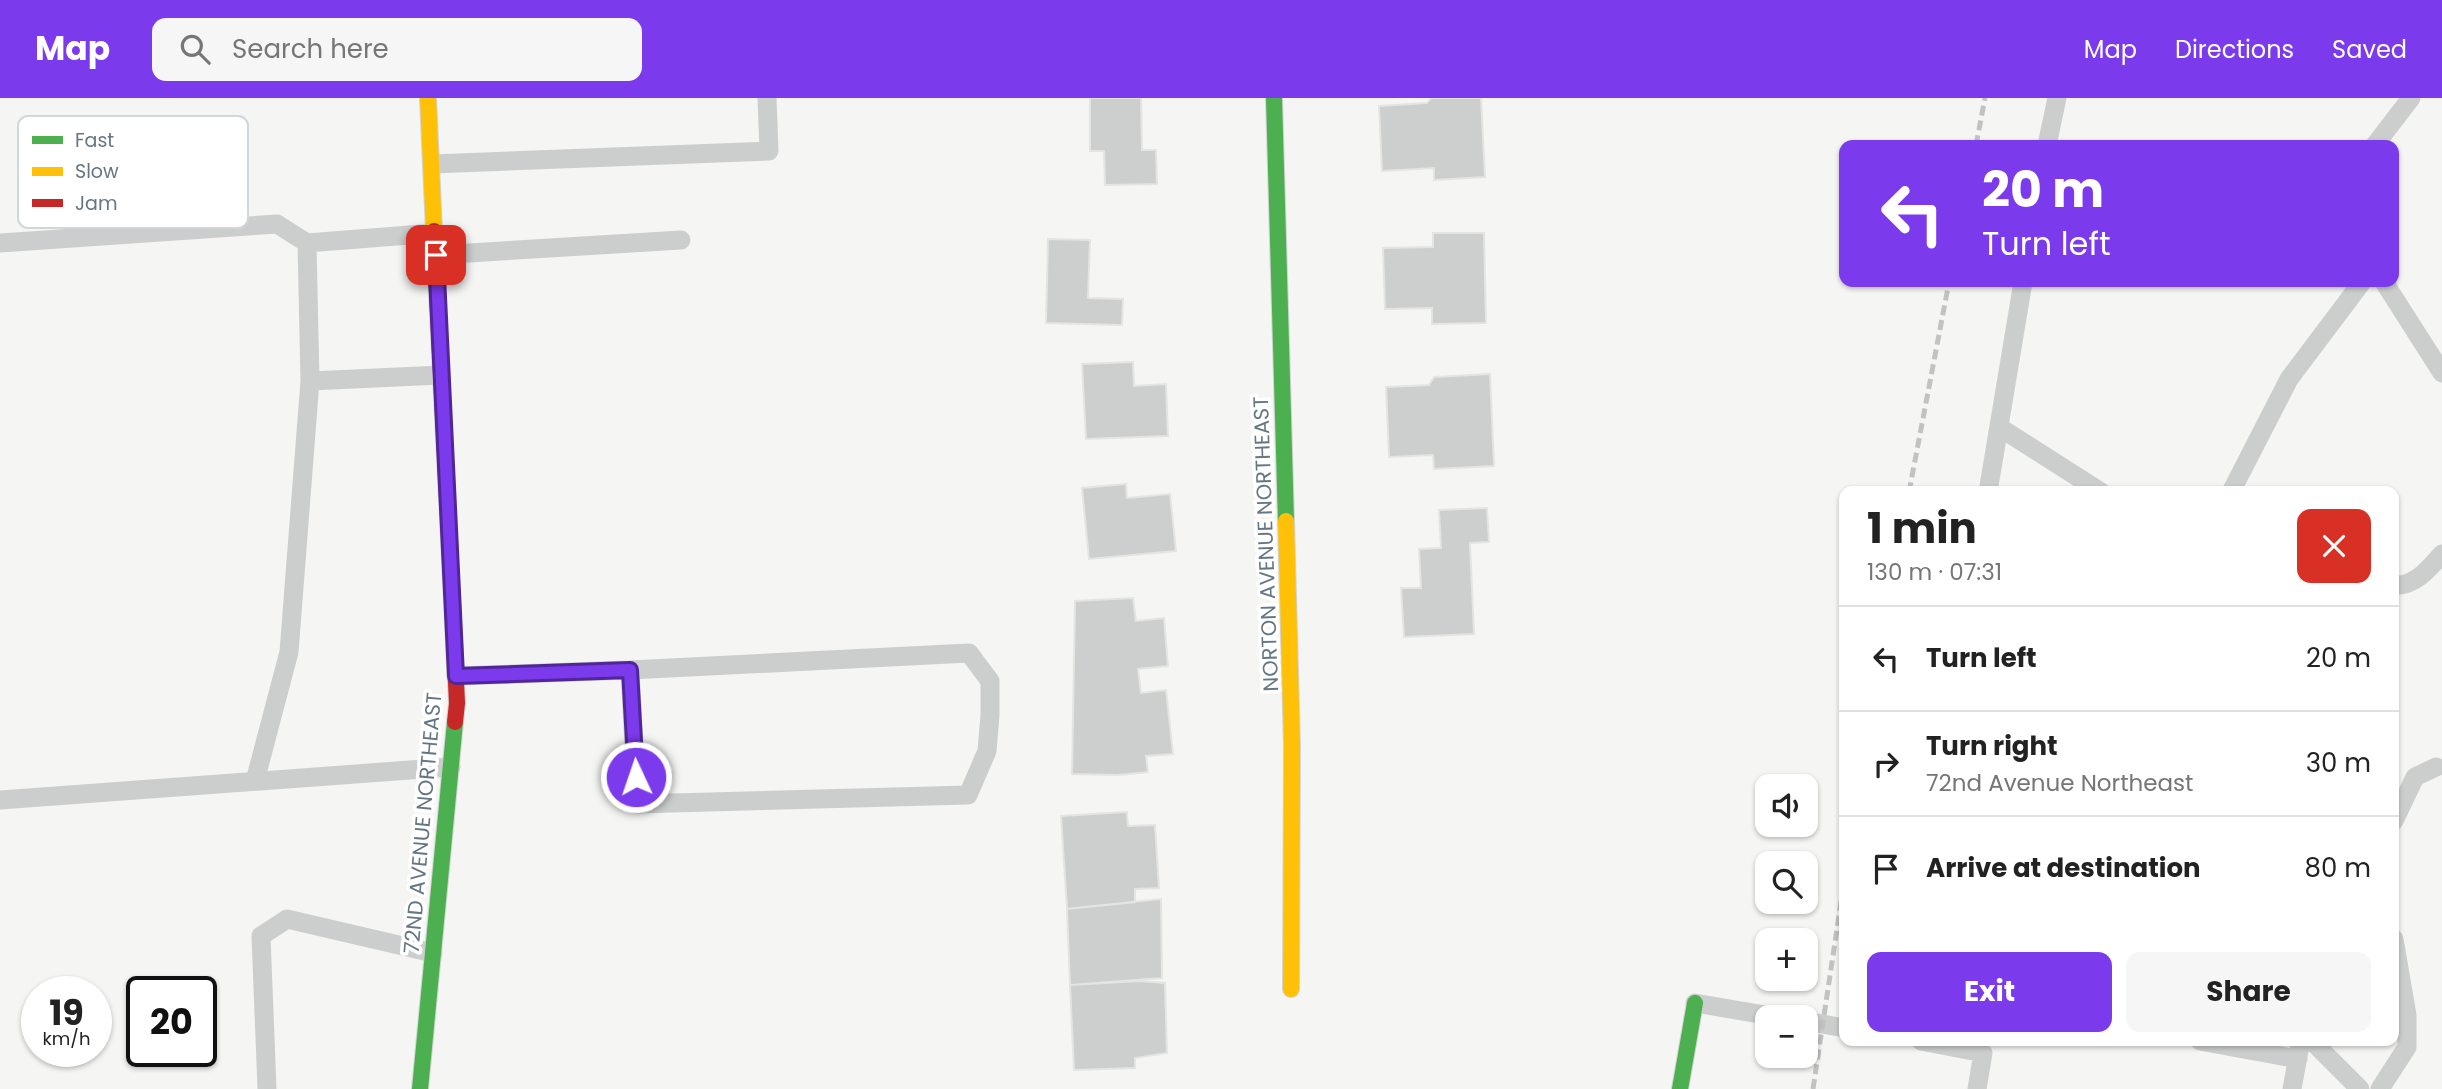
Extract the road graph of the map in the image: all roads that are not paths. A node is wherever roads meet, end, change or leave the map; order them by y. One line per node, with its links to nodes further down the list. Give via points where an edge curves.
1 (428, 98): 8 (street, 72ND AVENUE NORTHEAST)
2 (767, 98): 8 (lane, via 769,151)
3 (1274, 98): 37 (street, NORTON AVENUE NORTHEAST, via 1292,747)
4 (2057, 98): 6 (lane)
5 (2411, 98): 7 (lane)
6 (2048, 140)
7 (2379, 140)
8 (432, 163): 11 (street, 72ND AVENUE NORTHEAST)
9 (248, 226): 14 (lane, via 277,224)
10 (219, 228): 13 (lane)
11 (435, 233): 14 (lane); 15 (street, 72ND AVENUE NORTHEAST)
12 (681, 240): 15 (lane)
13 (0, 243)
14 (307, 243): 21 (lane)
15 (436, 255): 20 (street, 72ND AVENUE NORTHEAST)
16 (2023, 287): 22 (lane)
17 (2358, 287): 25 (lane, via 2289,379)
18 (2387, 287): 19 (lane)
19 (2442, 373)
20 (441, 375): 21 (lane); 29 (street, 72ND AVENUE NORTHEAST)
21 (310, 381): 32 (lane, via 289,652)
22 (1999, 426): 23 (lane); 24 (lane)
23 (1989, 486)
24 (2092, 486)
25 (2234, 486)
26 (2442, 554): 27 (lane, via 2428,570)
27 (2399, 586)
28 (630, 670): 28 (lane, via 637,804 968,795 987,751 990,681 969,653); 29 (lane)
29 (456, 676): 30 (street, 72ND AVENUE NORTHEAST)
30 (451, 767): 32 (lane); 35 (street, 72ND AVENUE NORTHEAST)
31 (2436, 767): 34 (lane, via 2415,777)
32 (255, 782): 33 (lane)
33 (0, 800)
34 (2399, 811)
35 (433, 953): 46 (lane, via 288,919 261,936); 47 (street, 72ND AVENUE NORTHEAST)
36 (2399, 968): 52 (lane, via 2407,1047)
37 (1291, 989)
38 (1695, 1003): 39 (lane); 48 (street)
39 (1755, 1013)
40 (1818, 1023): 41 (lane)
41 (1839, 1027)
42 (2255, 1046): 45 (lane)
43 (2317, 1046): 51 (lane)
44 (1989, 1047): 49 (lane)
45 (2299, 1050): 50 (lane)
46 (267, 1089)
47 (419, 1089)
48 (1680, 1089)
49 (1977, 1089)
50 (2291, 1089)
51 (2360, 1089)
52 (2380, 1089)

